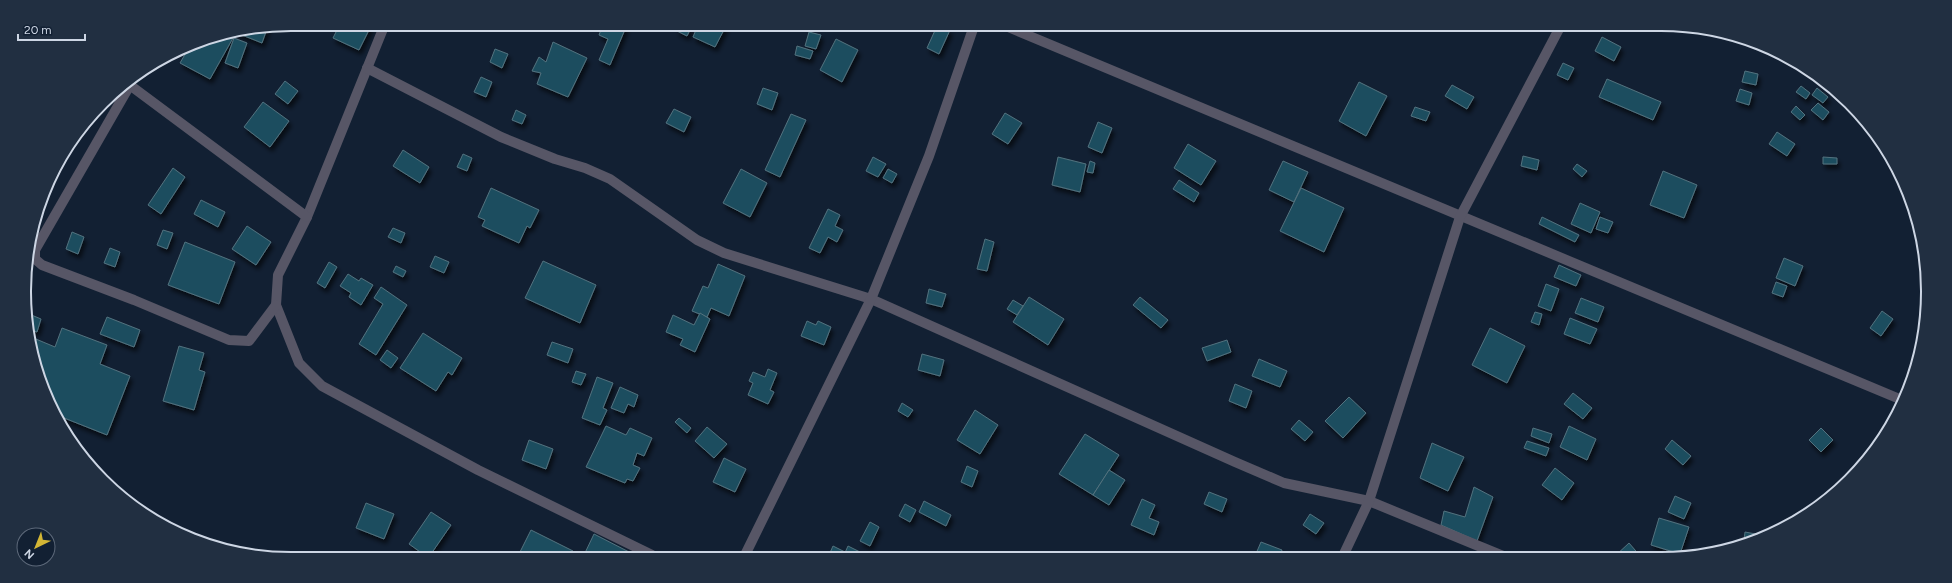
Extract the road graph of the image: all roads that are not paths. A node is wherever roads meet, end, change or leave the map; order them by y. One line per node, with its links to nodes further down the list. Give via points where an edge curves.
1 (382, 31): 5 (street)
2 (972, 31): 10 (street, via 929,156)
3 (1018, 31): 9 (street)
4 (1557, 31): 9 (street)
5 (367, 68): 8 (street); 10 (street, via 501,137 610,179 697,240 724,253)
6 (132, 86): 8 (street)
7 (124, 92): 11 (street, via 36,250 35,259 42,265 229,340 249,342)
8 (306, 217): 11 (street, via 278,275)
9 (1460, 217): 12 (street); 13 (street)
10 (871, 299): 13 (street, via 1270,477); 15 (street)
11 (276, 305): 14 (street, via 299,363 322,386 478,470)
12 (1898, 398)
13 (1369, 501): 16 (street); 17 (street)
14 (646, 552)
15 (746, 552)
16 (1346, 552)
17 (1492, 552)

